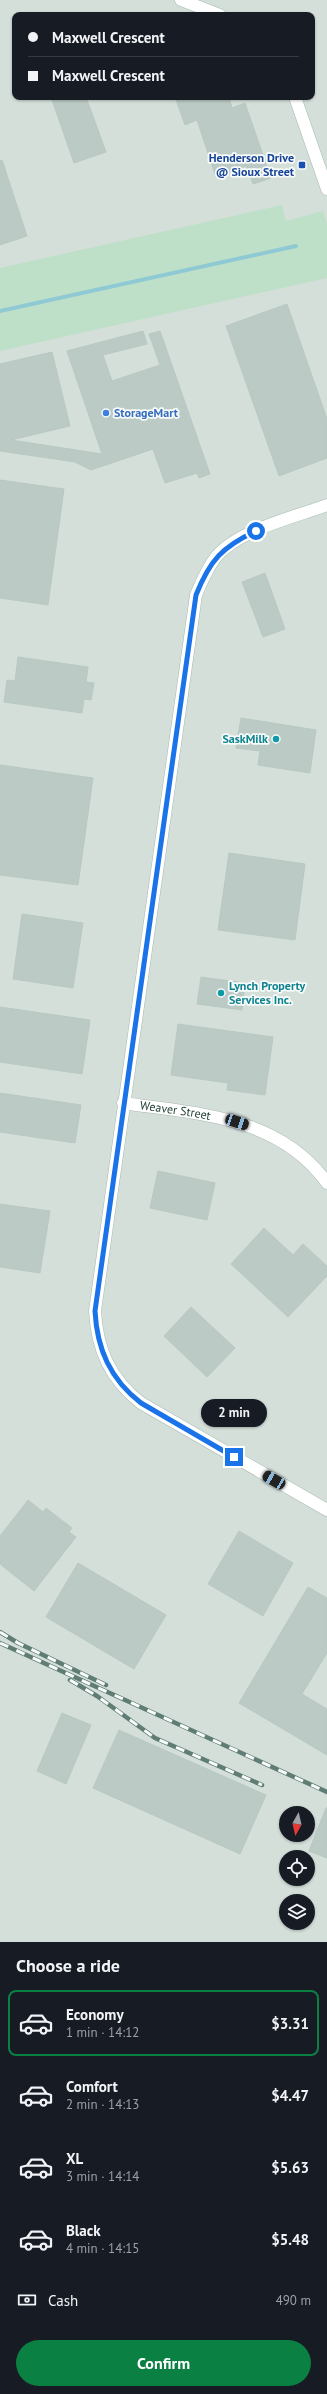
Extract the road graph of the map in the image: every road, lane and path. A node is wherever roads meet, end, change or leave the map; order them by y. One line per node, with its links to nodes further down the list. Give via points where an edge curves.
1 (181, 0): 2 (street)
2 (212, 12)
3 (296, 100): 4 (street)
4 (327, 189)
5 (327, 505): 6 (street, via 234,541 217,556 205,574 196,595)
6 (123, 1103): 7 (street, Weaver Street, via 224,1118 251,1126 294,1150 310,1163); 8 (street, via 96,1295 98,1339 109,1368 128,1393 141,1403)
7 (327, 1183)
8 (327, 1510)

